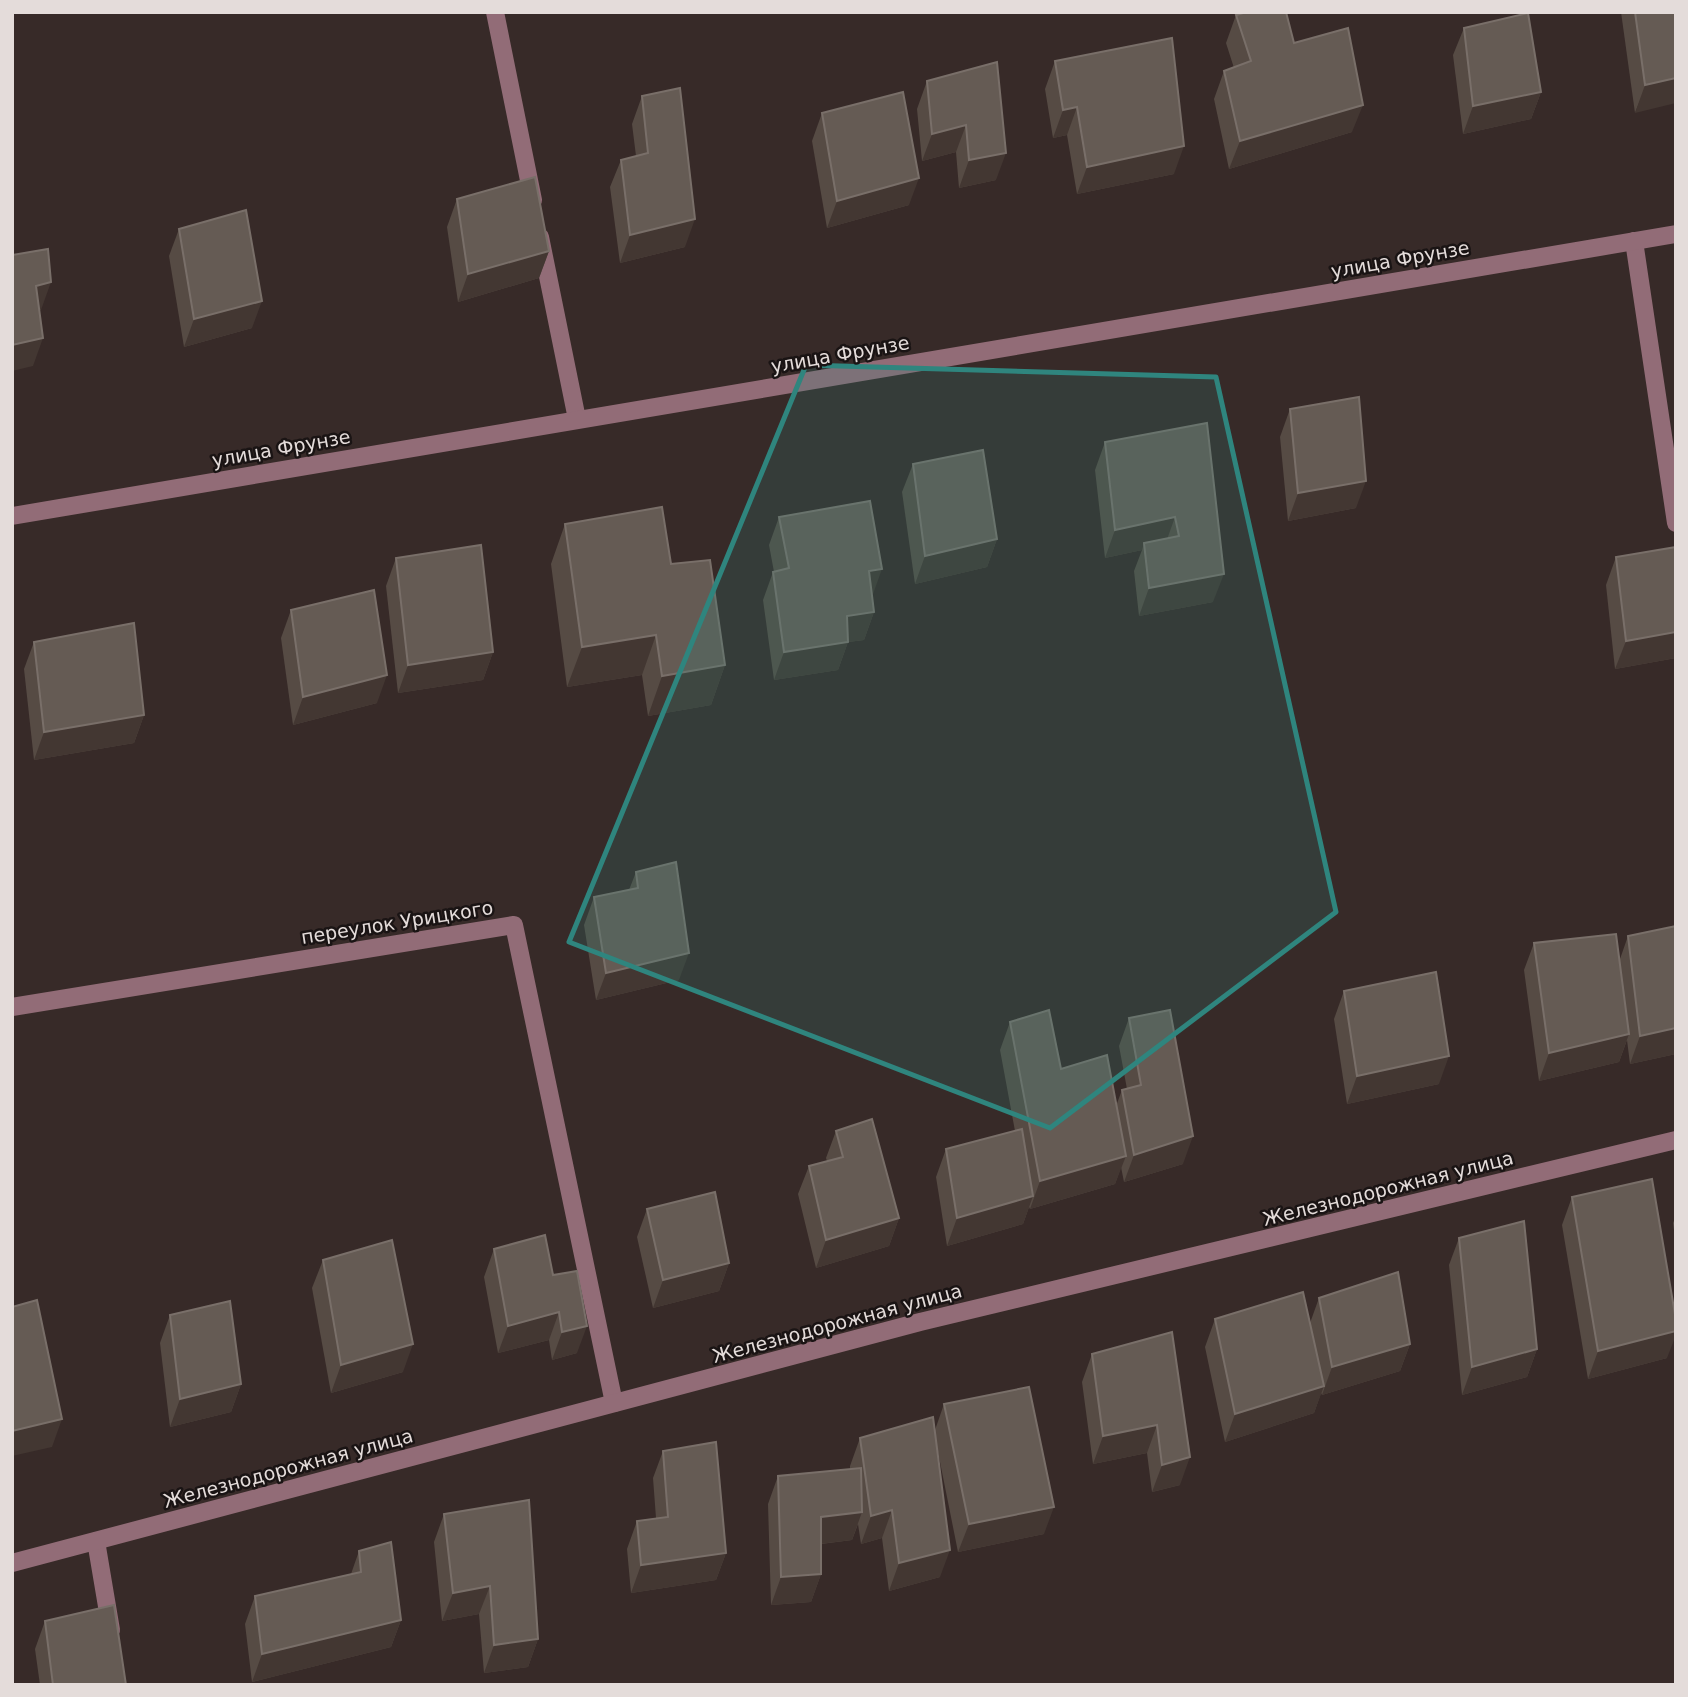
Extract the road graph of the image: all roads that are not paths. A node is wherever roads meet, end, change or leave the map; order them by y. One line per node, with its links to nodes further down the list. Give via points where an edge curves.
1 (495, 12): 4 (street)
2 (1676, 234): 3 (street, улица Фрунзе)
3 (1634, 241): 4 (street, улица Фрунзе); 6 (street)
4 (577, 419): 5 (street, улица Фрунзе)
5 (12, 516)
6 (1676, 523)
7 (12, 1007): 9 (street, переулок Урицкого, via 514,925)
8 (1676, 1140): 9 (street, Железнодорожная улица, via 920,1322)
9 (614, 1403): 10 (street, Железнодорожная улица)
10 (96, 1541): 11 (street, Железнодорожная улица); 12 (street)
11 (12, 1563)
12 (114, 1646)

